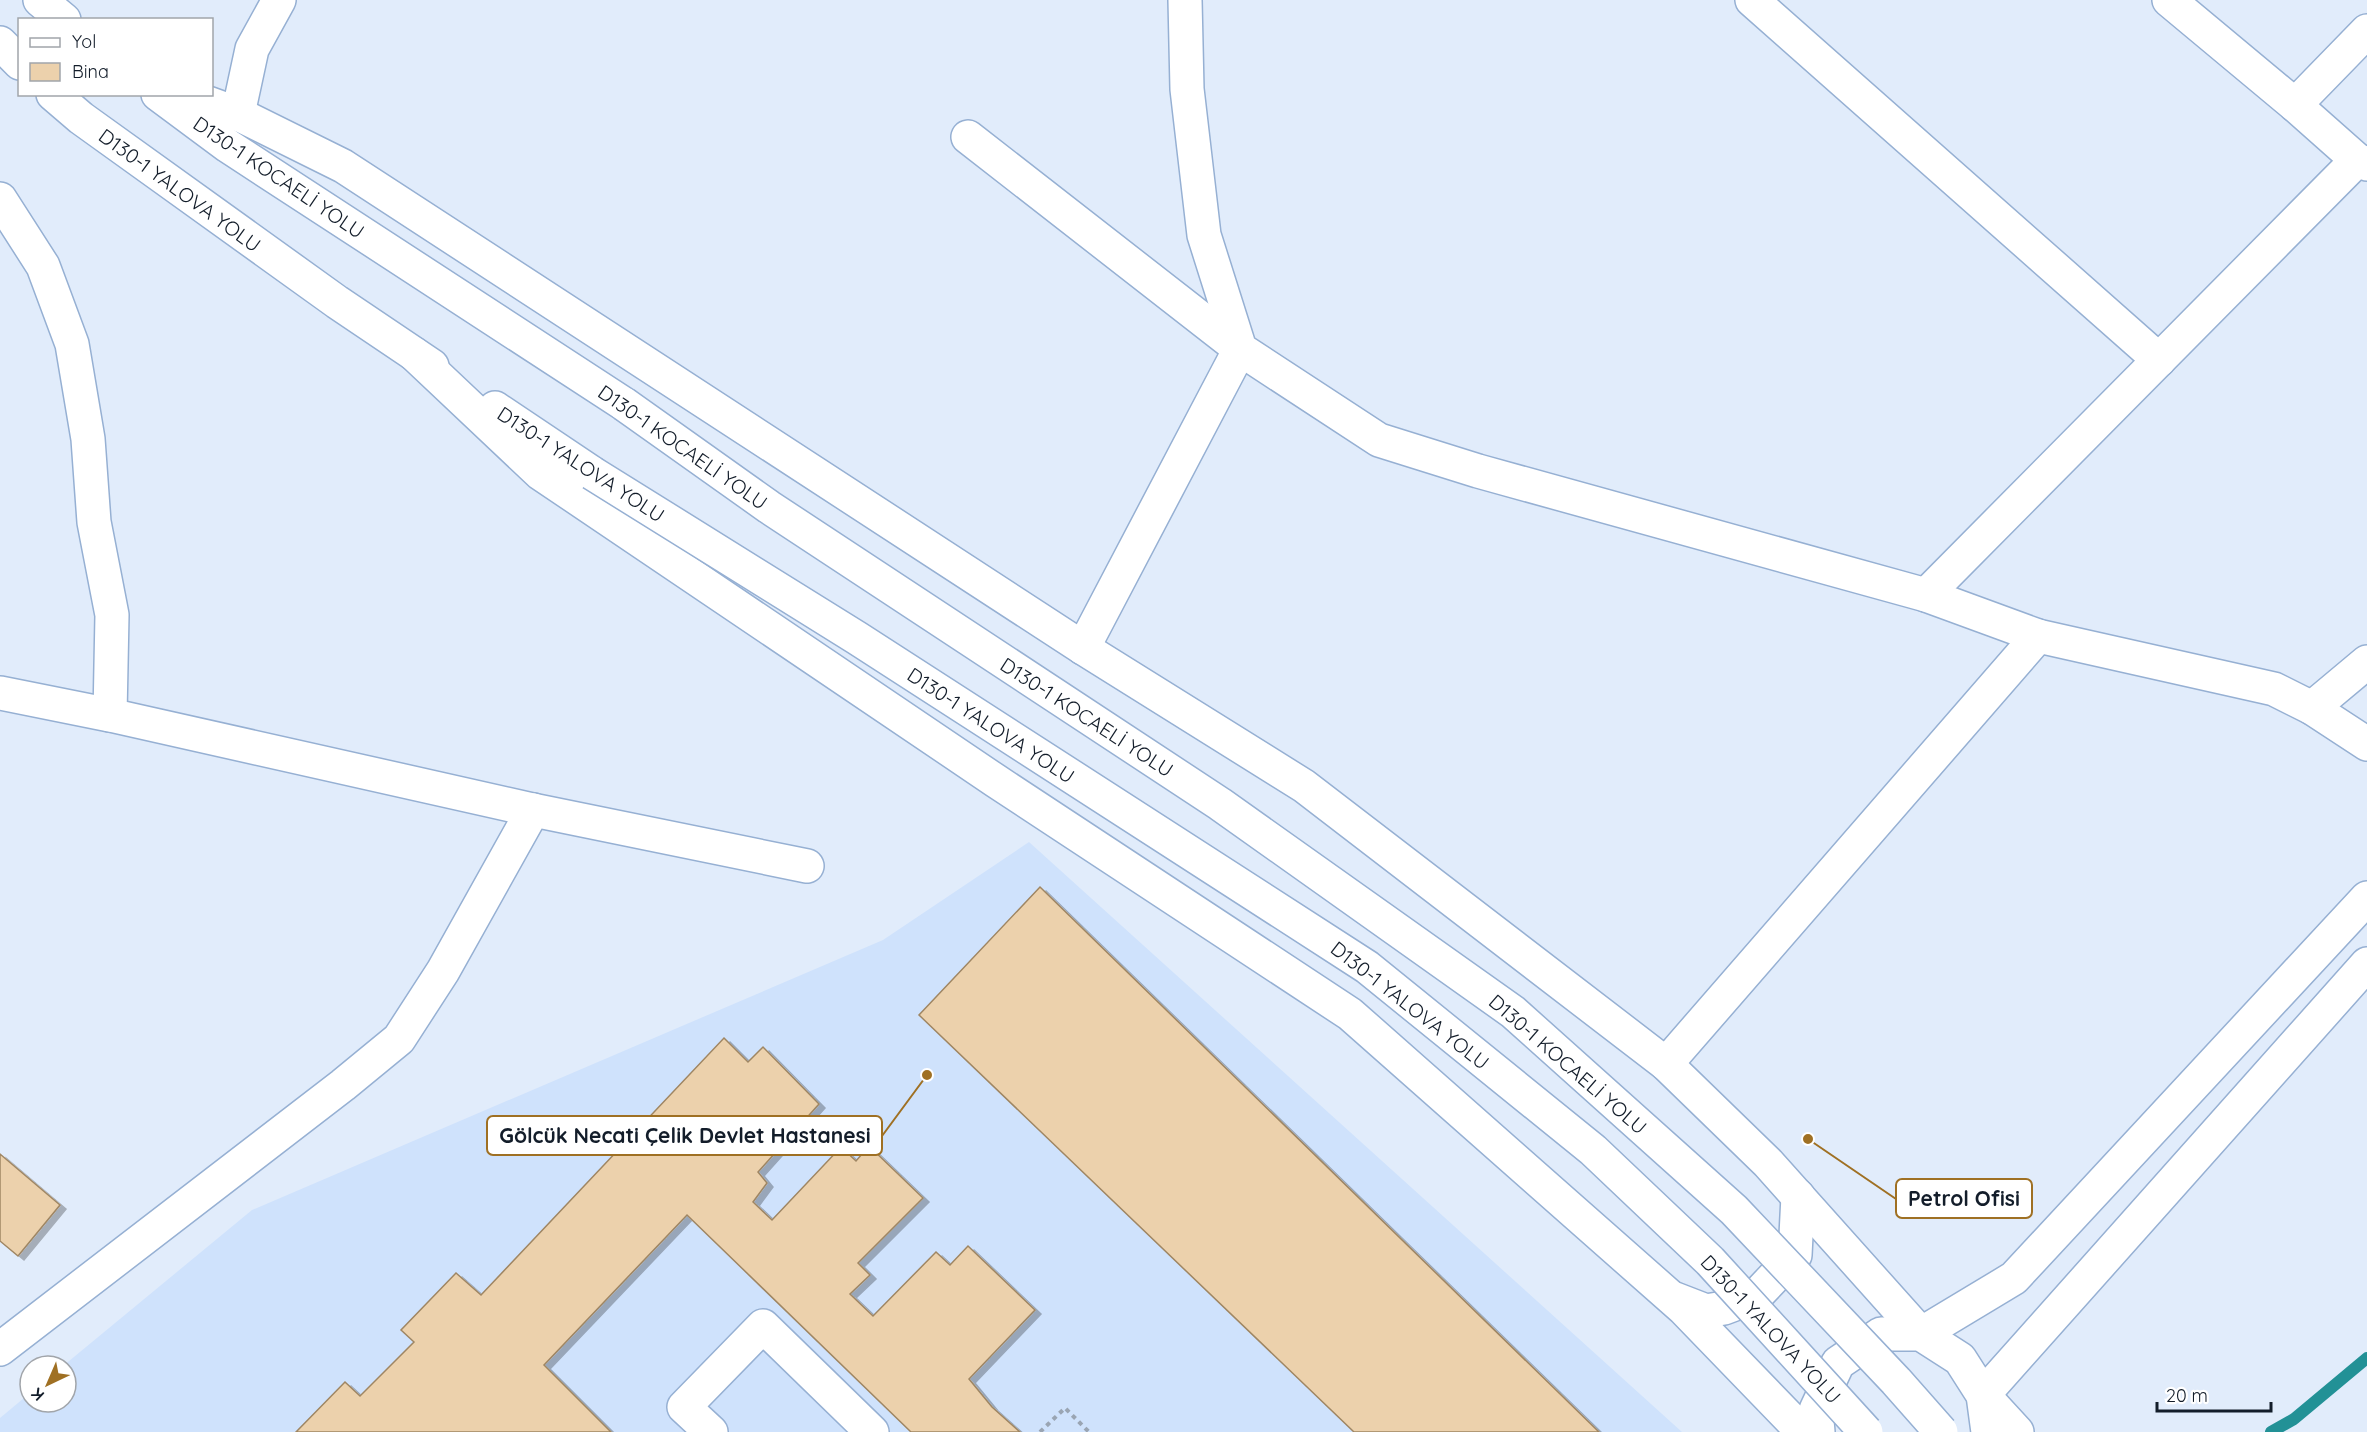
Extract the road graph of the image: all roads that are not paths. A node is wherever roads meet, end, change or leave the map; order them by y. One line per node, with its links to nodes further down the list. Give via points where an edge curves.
1 (40, 0): 6 (main road)
2 (279, 0): 14 (main road, via 252,49)
3 (1185, 0): 18 (main road, via 1187,89 1204,234)
4 (1752, 0): 20 (main road)
5 (2169, 0): 13 (main road)
6 (62, 18)
7 (2367, 32): 13 (main road)
8 (0, 43): 9 (main road)
9 (18, 61)
10 (55, 96): 19 (main road, D130-1 YALOVA YOLU, via 90,125)
11 (161, 96): 44 (main road, D130-1 KOCAELİ YOLU, bridge, via 228,146 624,404 769,507 1221,804 1513,1012 1734,1210)
12 (188, 96): 14 (main road)
13 (2295, 105): 16 (main road)
14 (238, 114): 23 (main road, via 343,166)
15 (968, 137): 18 (main road)
16 (2362, 162): 20 (main road)
17 (0, 199): 27 (main road, via 43,266 72,344 88,439 94,522 112,615)
18 (1240, 349): 21 (main road, via 1379,440); 23 (main road)
19 (414, 354): 35 (main road, via 540,472 996,781 1350,1014); 43 (main road, D130-1 YALOVA YOLU, bridge, via 592,474 857,638 1367,967 1593,1150 1710,1261)
20 (2159, 360): 21 (main road)
21 (1926, 596): 22 (main road)
22 (2038, 636): 26 (main road, via 2274,689); 33 (main road)
23 (1083, 648): 33 (main road, via 1304,786)
24 (2367, 662): 26 (main road)
25 (0, 693): 27 (main road)
26 (2312, 708): 28 (main road)
27 (110, 715): 29 (main road)
28 (2367, 744)
29 (533, 810): 30 (main road); 37 (main road, via 443,971 399,1040)
30 (807, 866)
31 (2367, 898): 36 (main road, via 2014,1278)
32 (2367, 964): 38 (main road)
33 (1666, 1064): 34 (main road)
34 (1798, 1196): 35 (main road, via 1795,1255 1756,1296 1706,1311); 36 (main road)
35 (1673, 1299): 41 (main road)
36 (1921, 1334): 38 (main road, via 1960,1359); 42 (main road, via 1881,1334 1838,1363 1816,1410)
37 (0, 1349)
38 (1983, 1395): 45 (main road); 46 (main road)
39 (711, 1432): 40 (main road, via 684,1407 763,1326)
40 (872, 1432)
41 (1803, 1432)
42 (1818, 1432)
43 (1866, 1432)
44 (1941, 1432)
45 (1988, 1432)
46 (2017, 1432)

